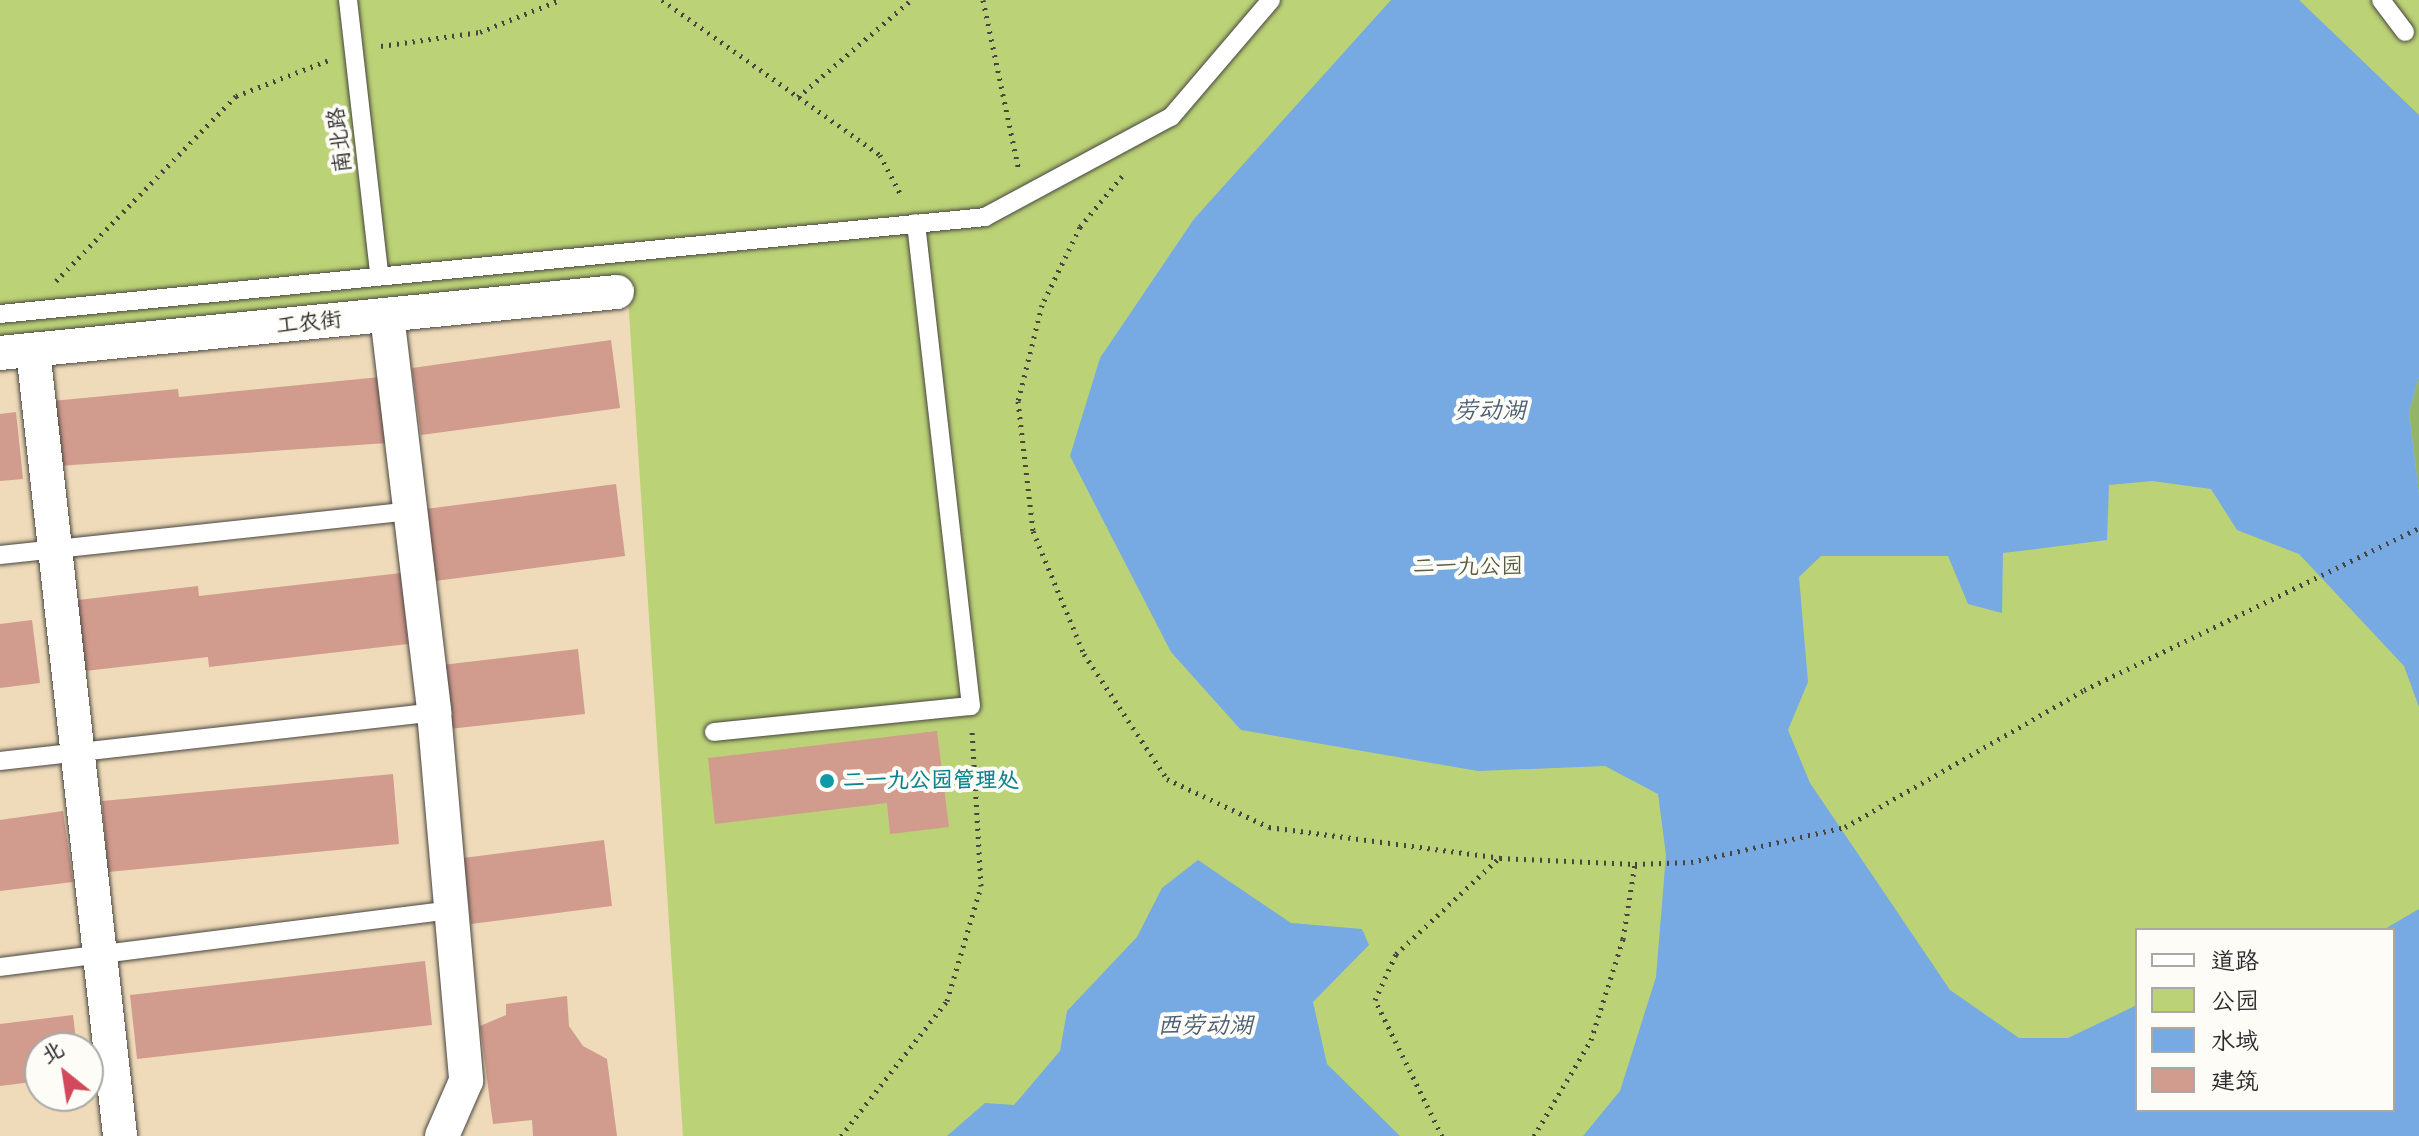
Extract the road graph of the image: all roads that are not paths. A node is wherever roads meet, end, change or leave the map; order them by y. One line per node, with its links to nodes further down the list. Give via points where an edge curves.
1 (348, 0): 6 (lane, 南北路)
2 (1271, 0): 5 (lane, via 1171,117 985,217)
3 (2381, 0): 4 (lane)
4 (2405, 32)
5 (916, 223): 6 (lane); 15 (lane, via 971,706)
6 (379, 274): 8 (lane)
7 (617, 292): 9 (street, 工农街)
8 (0, 314)
9 (387, 315): 10 (street, 工农街); 11 (street)
10 (17, 352): 12 (street)
11 (411, 511): 12 (lane); 14 (street)
12 (51, 550): 13 (lane); 16 (street)
13 (0, 555)
14 (434, 712): 16 (lane); 18 (street)
15 (714, 732)
16 (75, 751): 17 (lane); 19 (street)
17 (0, 761)
18 (453, 910): 19 (lane); 22 (street, via 466,1081)
19 (96, 954): 20 (lane); 21 (street)
20 (0, 967)
21 (120, 1136)
22 (442, 1136)

